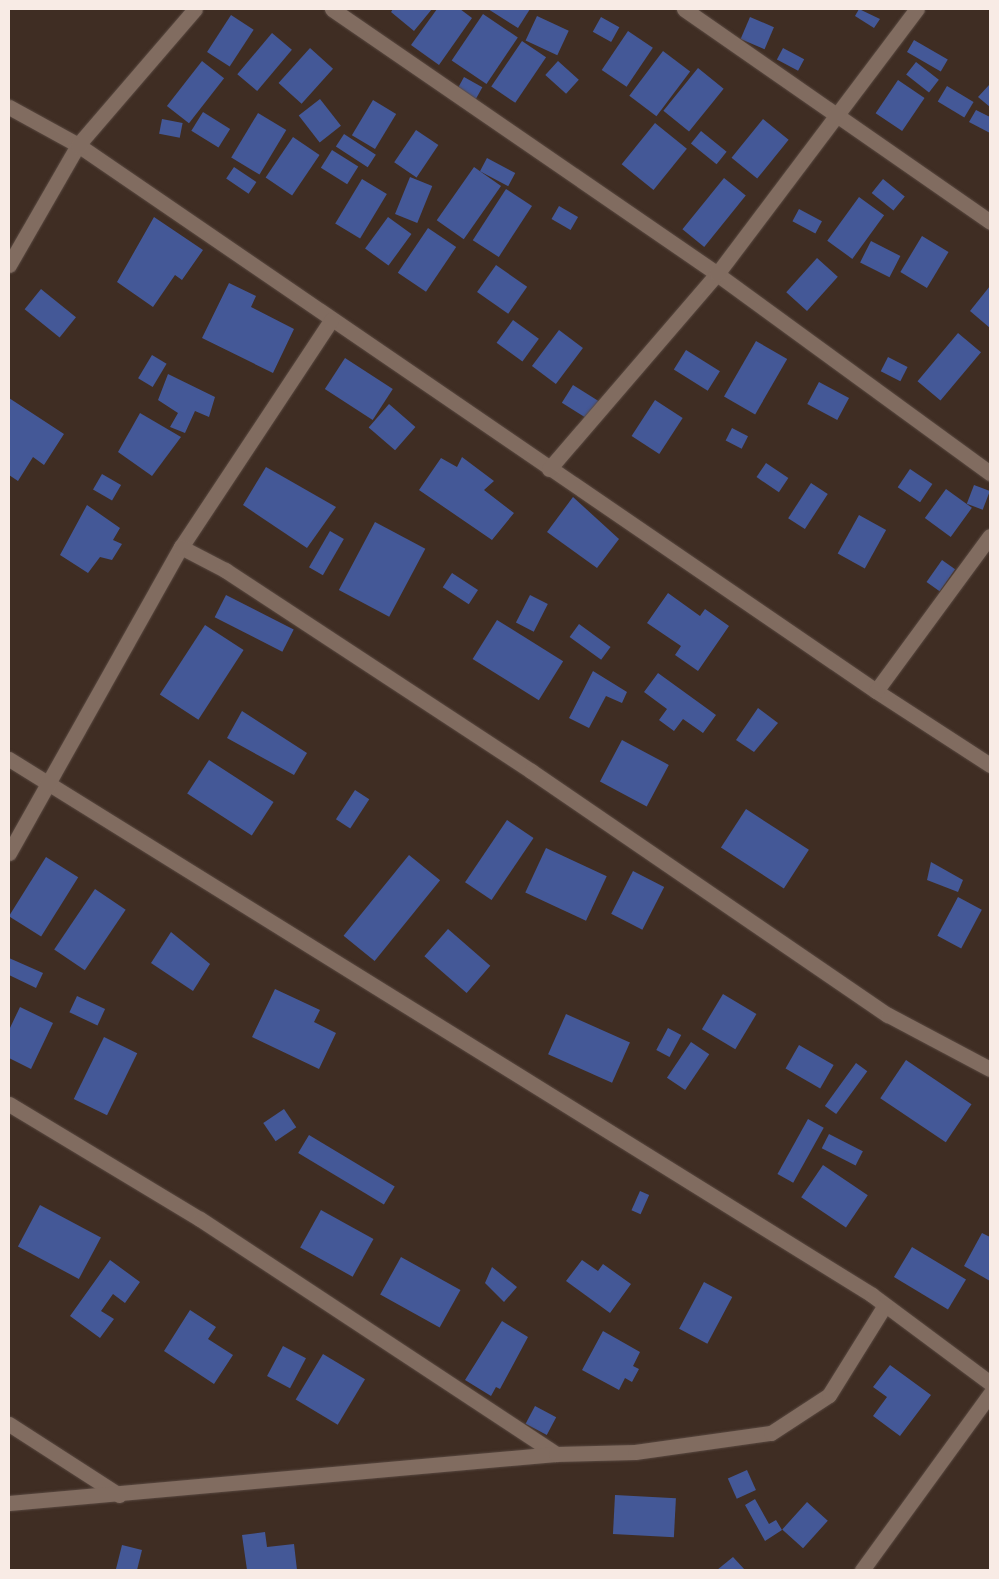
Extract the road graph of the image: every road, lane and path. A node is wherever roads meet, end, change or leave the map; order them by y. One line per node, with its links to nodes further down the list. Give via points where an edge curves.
1 (195, 9): 7 (street)
2 (332, 9): 10 (street)
3 (684, 9): 6 (street)
4 (917, 9): 6 (street)
5 (9, 107): 7 (street)
6 (834, 115): 8 (street); 10 (street)
7 (78, 145): 9 (street); 11 (street)
8 (990, 222)
9 (9, 265)
10 (717, 274): 12 (street); 13 (street)
11 (331, 320): 12 (street); 15 (street)
12 (549, 469): 16 (street)
13 (990, 473)
14 (990, 536): 16 (street)
15 (181, 547): 19 (street); 21 (street, via 225,570 458,722 888,1015)
16 (876, 692): 18 (street)
17 (9, 759): 19 (street)
18 (990, 765)
19 (49, 784): 20 (street); 23 (street)
20 (9, 853)
21 (990, 1069)
22 (9, 1104): 27 (street, via 200,1219)
23 (885, 1305): 24 (street); 27 (street, via 829,1394 771,1433 635,1452)
24 (990, 1383)
25 (990, 1394): 30 (street)
26 (9, 1424): 28 (street)
27 (556, 1454): 28 (street)
28 (120, 1495): 29 (street)
29 (9, 1503)
30 (862, 1570)

